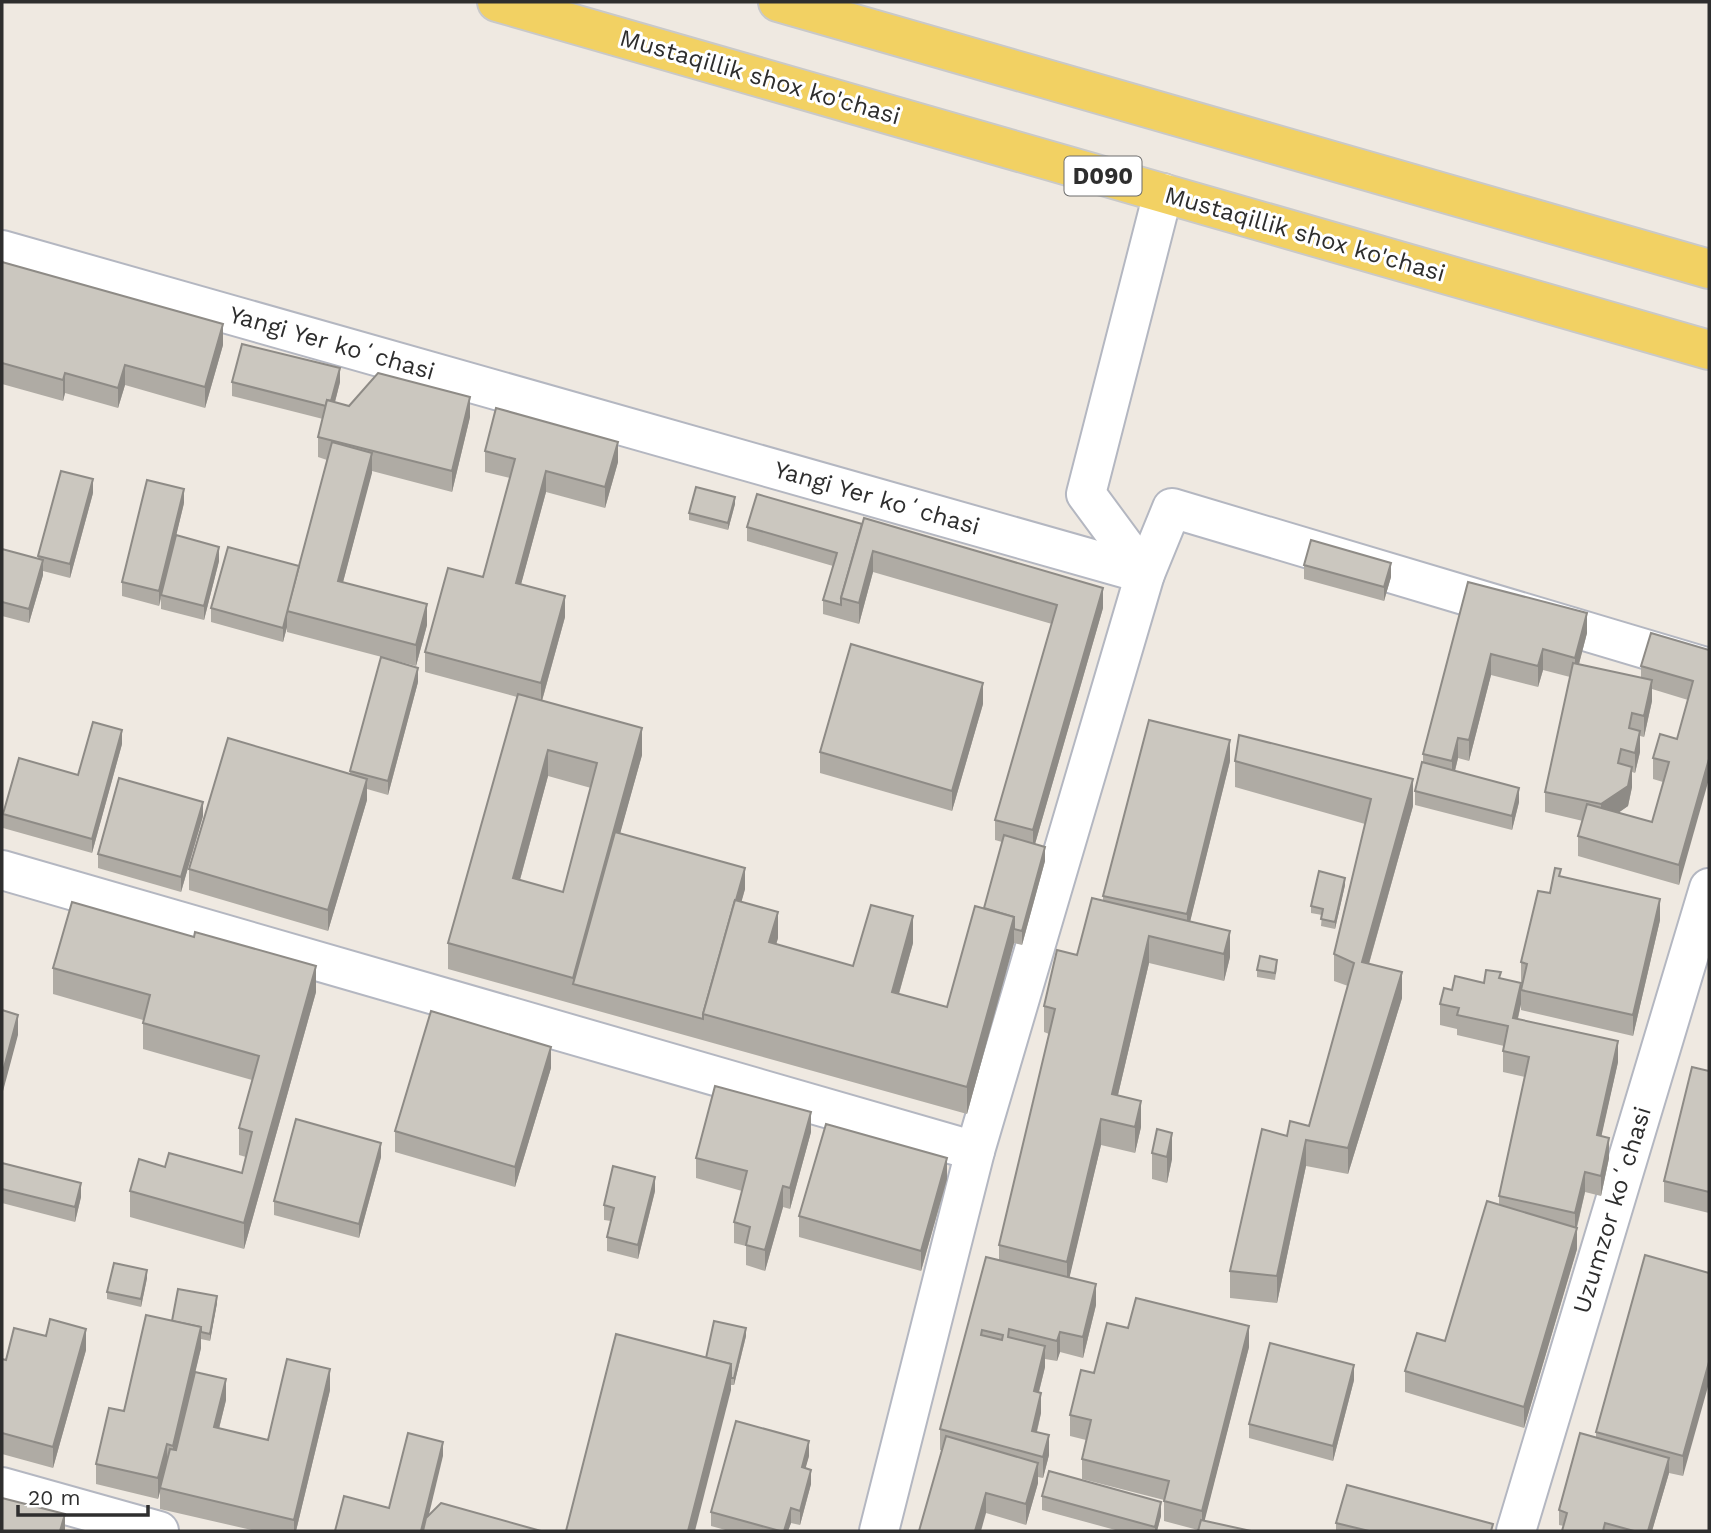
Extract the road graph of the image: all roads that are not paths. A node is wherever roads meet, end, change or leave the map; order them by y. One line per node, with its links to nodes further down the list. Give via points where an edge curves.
1 (497, 2): 3 (main road, Mustaqillik shox ko'chasi / D090)
2 (778, 2): 5 (main road)
3 (1163, 193): 6 (main road, Mustaqillik shox ko'chasi / D090); 7 (street, via 1086,494)
4 (2, 250): 7 (street, Yangi Yer koʻchasi)
5 (1709, 269)
6 (1709, 350)
7 (1145, 574): 8 (street, via 1172,508); 11 (street)
8 (1709, 668)
9 (2, 870): 11 (street)
10 (1709, 888): 15 (street, Uzumzor koʻchasi)
11 (975, 1151): 14 (street)
12 (2, 1487): 13 (street)
13 (159, 1531)
14 (879, 1531)
15 (1516, 1531)

